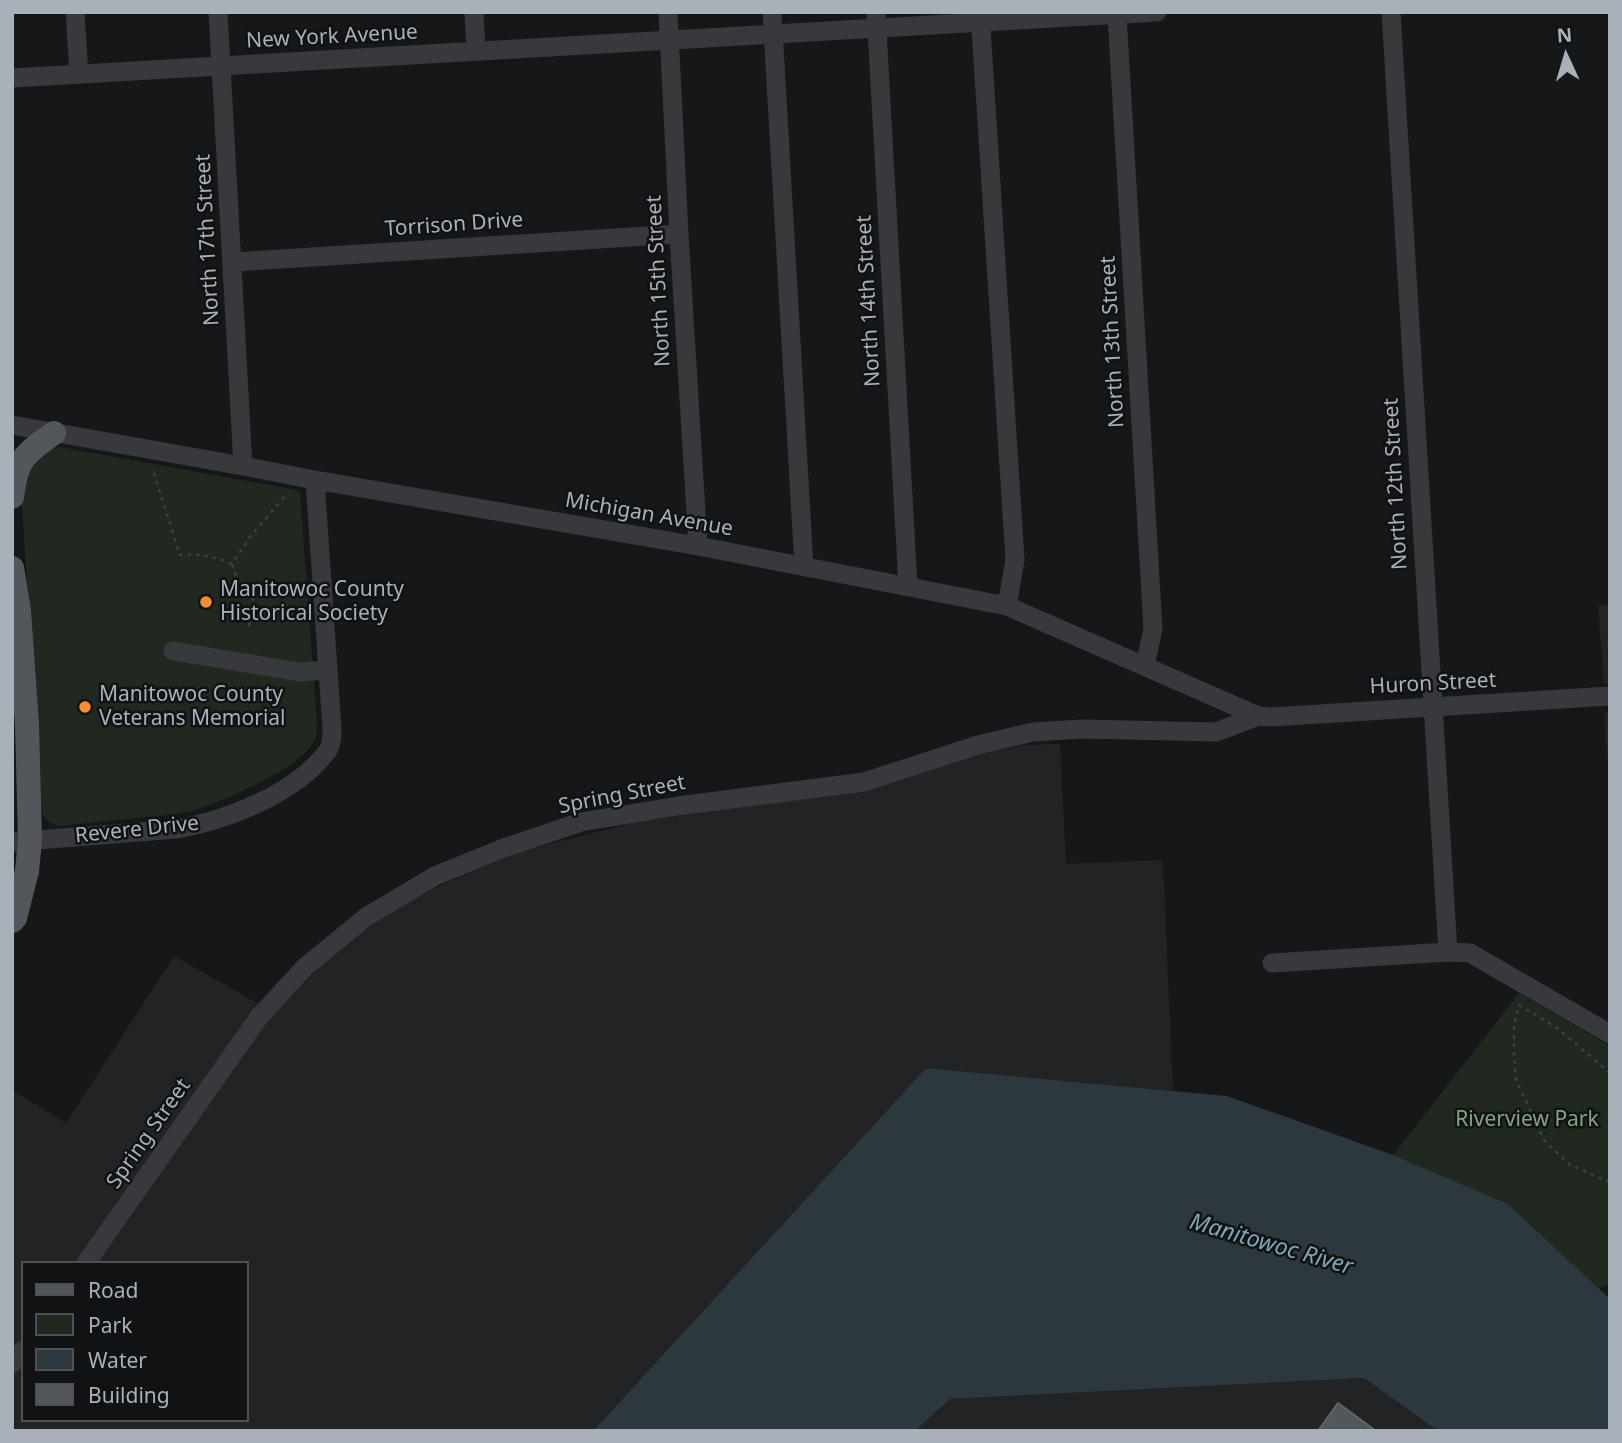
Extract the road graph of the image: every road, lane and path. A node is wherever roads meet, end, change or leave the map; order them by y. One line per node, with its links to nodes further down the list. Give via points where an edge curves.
1 (75, 12): 16 (street)
2 (218, 12): 15 (street, North 17th Street)
3 (474, 12): 14 (street)
4 (668, 12): 13 (street, North 15th Street)
5 (772, 12): 12 (street)
6 (1157, 12): 9 (street, New York Avenue)
7 (1391, 12): 39 (street, North 12th Street)
8 (1084, 14): 9 (street, New York Avenue); 10 (street, New York Avenue)
9 (1117, 15): 36 (street, North 13th Street, via 1153,629)
10 (980, 17): 11 (street, New York Avenue); 33 (street, via 1015,560)
11 (877, 20): 12 (street, New York Avenue); 31 (street, North 14th Street)
12 (774, 34): 13 (street, New York Avenue); 29 (street)
13 (669, 40): 14 (street, New York Avenue); 18 (street, North 15th Street)
14 (476, 51): 15 (street, New York Avenue)
15 (222, 66): 16 (street, New York Avenue); 19 (street, North 17th Street)
16 (79, 74): 17 (street, New York Avenue)
17 (12, 78)
18 (679, 234): 19 (street, Torrison Drive); 27 (street, North 15th Street)
19 (233, 262): 22 (street, North 17th Street)
20 (12, 425): 21 (street, Michigan Avenue)
21 (54, 433): 22 (street, Michigan Avenue); 26 (main road, via 22,459)
22 (243, 466): 24 (street, Michigan Avenue)
23 (154, 473): 28 (path, via 180,555 198,554)
24 (315, 480): 27 (street, Michigan Avenue); 37 (street, Revere Drive)
25 (286, 495): 28 (path)
26 (12, 498)
27 (698, 546): 29 (street, Michigan Avenue)
28 (232, 564): 34 (path, via 238,581 252,589)
29 (804, 567): 31 (street, Michigan Avenue)
30 (12, 568): 32 (main road)
31 (908, 586): 33 (street, Michigan Avenue)
32 (15, 598): 41 (main road, via 27,725)
33 (1007, 606): 36 (street, Michigan Avenue)
34 (247, 631)
35 (173, 650): 37 (street, via 299,672)
36 (1145, 666): 40 (street, Michigan Avenue)
37 (328, 670): 41 (street, Revere Drive, via 330,748 307,774 257,804 221,819 176,829)
38 (1610, 696): 39 (street, Huron Street)
39 (1432, 706): 40 (street, Huron Street); 43 (street, North 12th Street)
40 (1258, 716): 48 (street, Spring Street, via 1216,732 1033,732 864,782 581,822 435,876 366,917 305,967 259,1017)
41 (18, 838): 42 (main road, via 27,871)
42 (12, 921)
43 (1448, 952): 44 (street); 45 (street, via 1470,953)
44 (1272, 963)
45 (1610, 1034)
46 (1610, 1073): 47 (path, via 1557,1028 1519,1006 1514,1025 1516,1080 1544,1140 1570,1165)
47 (1610, 1182)
48 (87, 1261)

